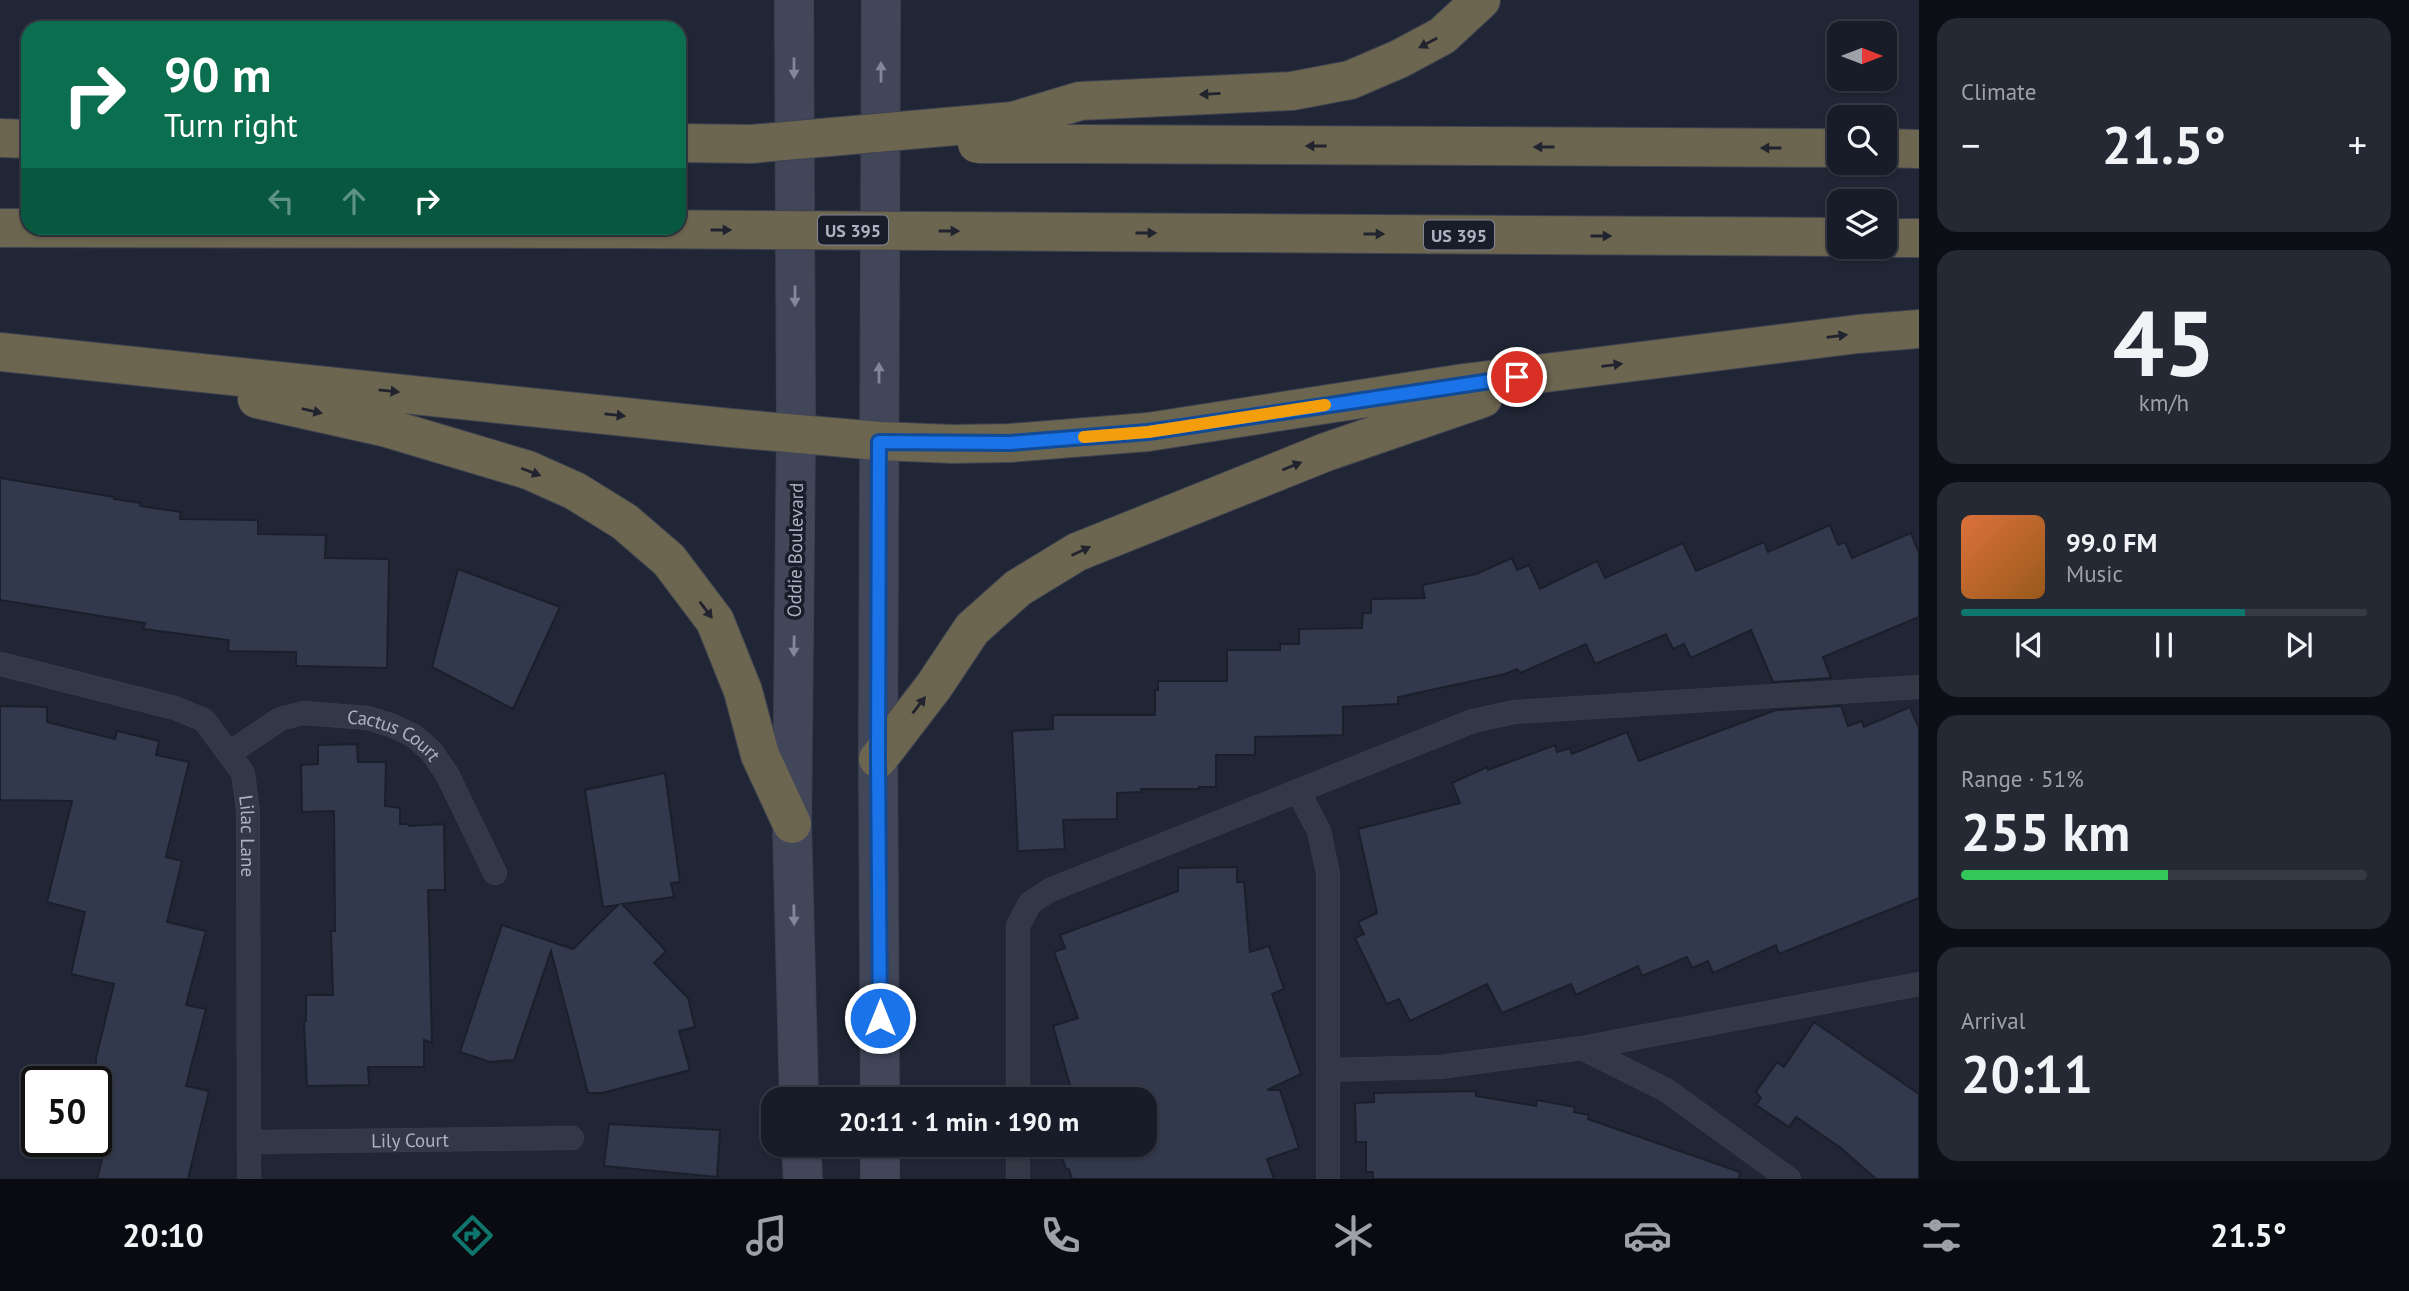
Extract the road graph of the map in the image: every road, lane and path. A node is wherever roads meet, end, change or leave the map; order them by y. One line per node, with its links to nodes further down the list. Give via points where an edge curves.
1 (794, 0): 20 (main road, Oddie Boulevard, one-way to 20)
2 (881, 0): 21 (main road, one-way to 2)
3 (1481, 0): 7 (highway, one-way to 7, bridge, via 1442,36 1350,80 1292,91 1080,101 1013,121)
4 (0, 138): 5 (highway)
5 (21, 139)
6 (686, 144): 7 (highway)
7 (751, 144): 8 (highway, one-way to 7, bridge)
8 (1827, 148)
9 (1897, 148): 10 (highway)
10 (1919, 149)
11 (0, 228): 12 (highway, US 395)
12 (21, 228)
13 (686, 229): 14 (highway, US 395, one-way to 14, bridge)
14 (1827, 237)
15 (1897, 238): 16 (highway)
16 (1919, 238)
17 (1919, 329): 19 (highway, one-way to 17)
18 (2, 352): 20 (highway, one-way to 20); 27 (highway, one-way to 27, via 387,428 528,470 575,491 625,522 669,560 715,621 743,691 760,755)
19 (1544, 373): 21 (highway, via 1148,432 1010,443); 25 (highway, one-way to 19, via 972,629 1018,588 1077,552 1326,452)
20 (796, 433): 21 (highway); 27 (main road, Oddie Boulevard, one-way to 27)
21 (879, 442): 25 (main road)
22 (0, 664): 24 (lane, Lilac Lane, via 175,708 204,720)
23 (1919, 687): 26 (lane, via 1514,712 1473,722)
24 (230, 753): 28 (lane, Cactus Court, via 280,719 303,713 368,718 393,726 431,751 447,774); 36 (lane, Lilac Lane, via 243,773 248,811)
25 (878, 759): 33 (main road)
26 (1298, 793): 31 (lane, via 1319,831 1328,873); 34 (lane, via 1049,890 1030,903 1018,926)
27 (792, 824): 32 (main road, Oddie Boulevard, one-way to 32)
28 (495, 873)
29 (1919, 984): 30 (lane)
30 (1582, 1048): 31 (lane, via 1440,1067); 45 (lane, via 1666,1090)
31 (1328, 1070): 44 (lane)
32 (799, 1087)
33 (880, 1087)
34 (1018, 1087)
35 (572, 1138): 36 (lane, Lily Court)
36 (249, 1142): 40 (lane, Lilac Lane)
37 (802, 1157): 41 (main road)
38 (880, 1157): 42 (main road)
39 (1018, 1157): 43 (lane)
40 (249, 1179)
41 (803, 1179)
42 (880, 1179)
43 (1018, 1179)
44 (1328, 1179)
45 (1789, 1179)

